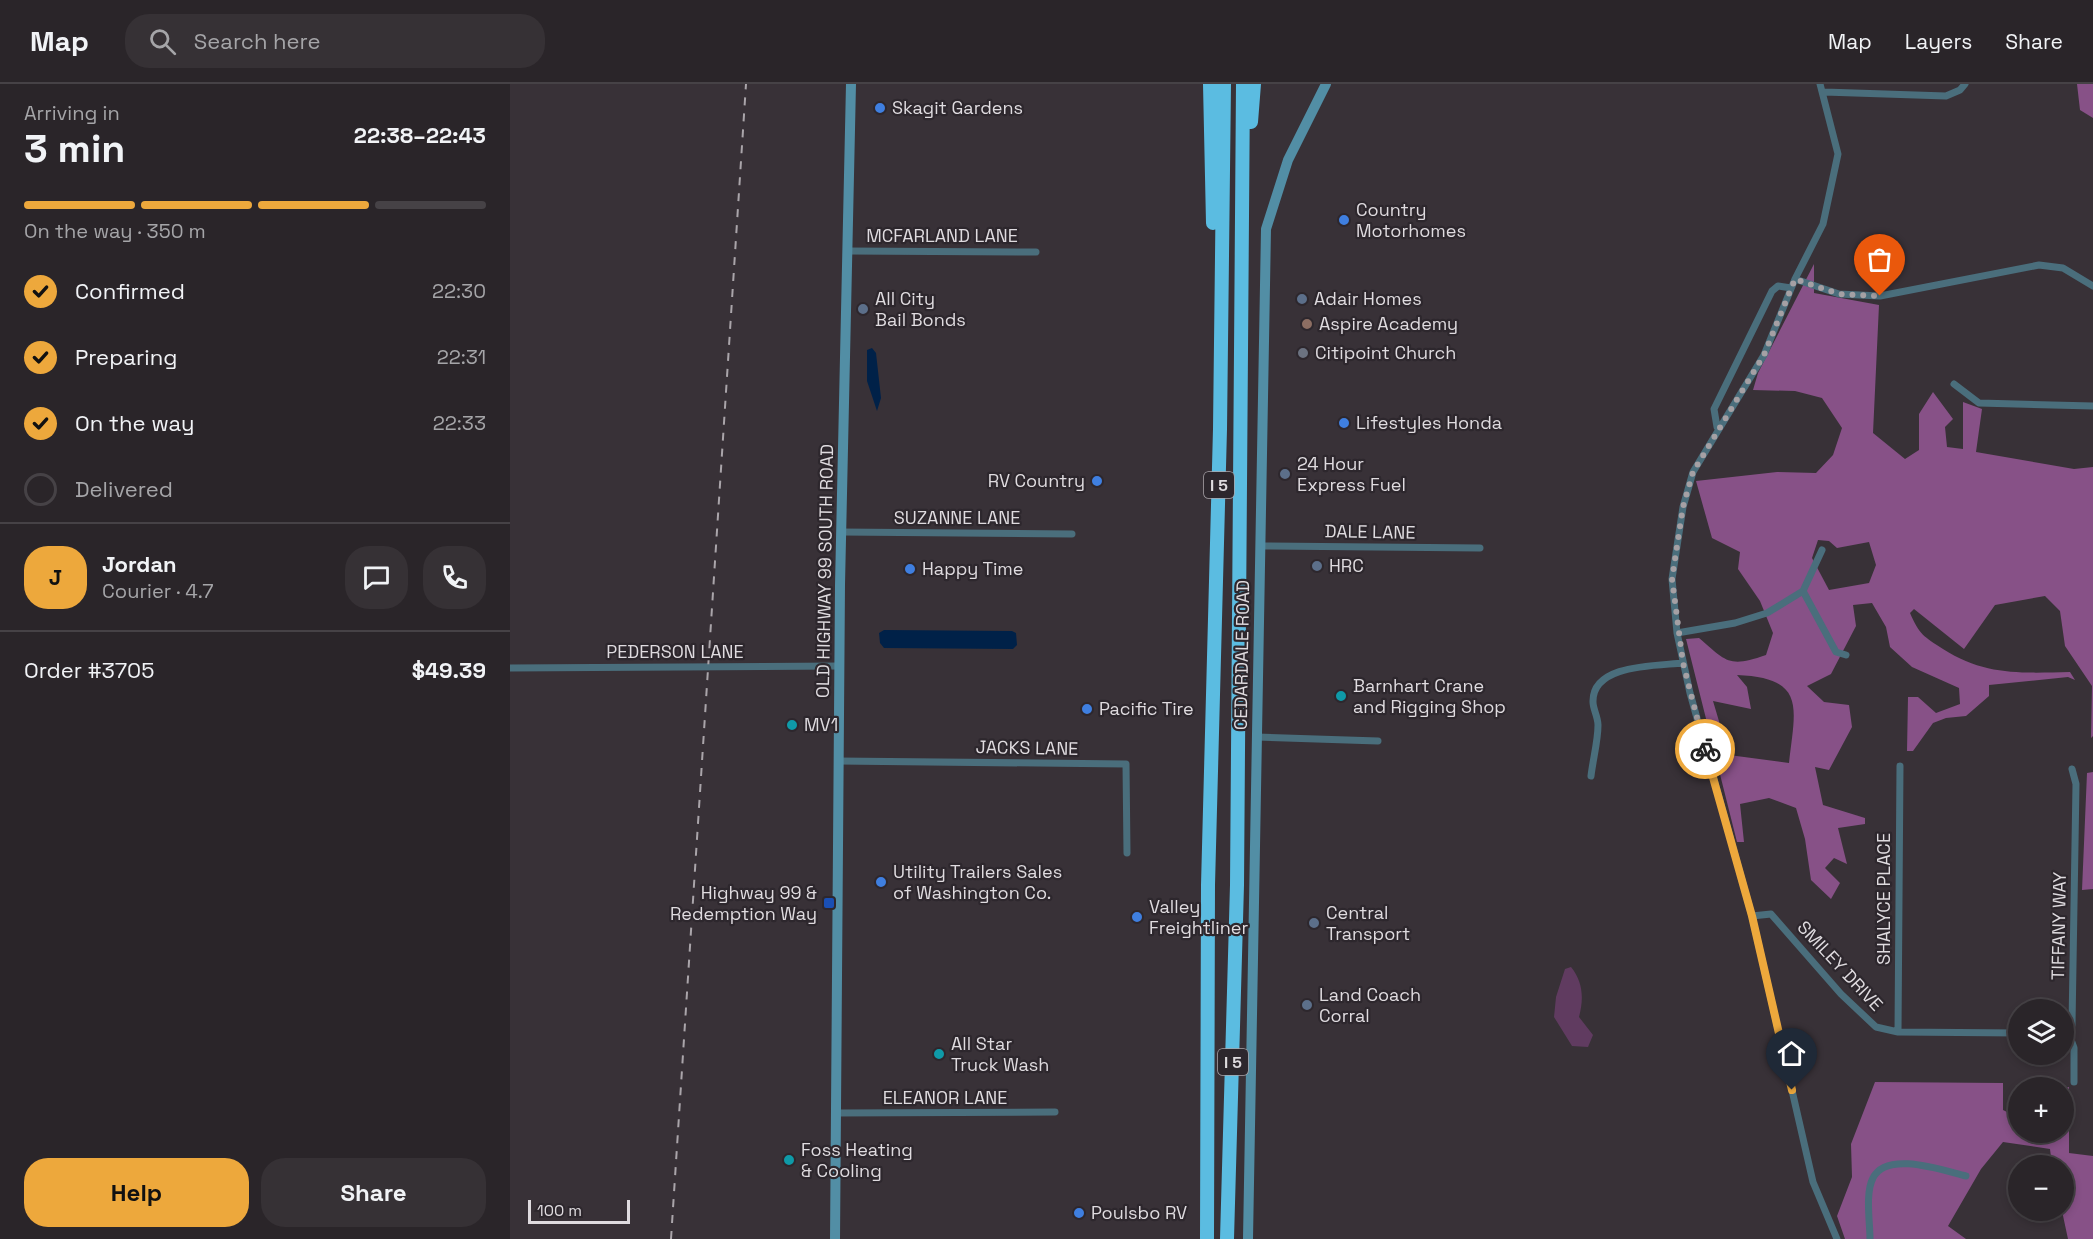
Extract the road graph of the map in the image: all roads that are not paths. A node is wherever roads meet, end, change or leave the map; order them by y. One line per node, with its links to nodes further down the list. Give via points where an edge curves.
1 (851, 84): 11 (street, OLD HIGHWAY 99 SOUTH ROAD)
2 (1210, 84): 19 (highway)
3 (1224, 84): 19 (highway, I 5)
4 (1243, 84): 10 (highway, I 5)
5 (1254, 84): 10 (highway)
6 (1326, 84): 22 (street, CEDARDALE ROAD, via 1288,160 1266,229)
7 (1820, 84): 9 (street)
8 (1965, 84): 9 (street, via 1946,96)
9 (1824, 92): 13 (street, via 1838,154 1820,231)
10 (1243, 241): 47 (highway, I 5, via 1237,885)
11 (848, 251): 12 (street, MCFARLAND LANE); 20 (street, OLD HIGHWAY 99 SOUTH ROAD)
12 (1036, 252)
13 (1795, 279): 14 (street, via 1839,294 1880,296 2039,266 2062,268); 15 (street)
14 (2093, 286)
15 (1791, 288): 18 (street, via 1764,355); 18 (street, via 1778,286 1772,291 1714,409)
16 (1954, 384): 17 (street, via 1979,403)
17 (2093, 406)
18 (1718, 428): 26 (street, via 1693,472 1683,507 1672,579)
19 (1220, 429): 46 (highway, I 5, via 1208,885)
20 (841, 532): 21 (street, SUZANNE LANE); 29 (street, OLD HIGHWAY 99 SOUTH ROAD)
21 (1072, 534)
22 (1260, 546): 23 (street, DALE LANE); 31 (street, CEDARDALE ROAD)
23 (1480, 548)
24 (1822, 550): 25 (street)
25 (1803, 591): 26 (street, via 1767,613 1736,623); 27 (street, via 1836,652)
26 (1677, 633): 28 (street)
27 (1846, 655)
28 (1683, 663): 36 (street, via 1617,672 1600,682 1593,701 1598,723); 38 (street)
29 (840, 666): 30 (street, PEDERSON LANE); 33 (street, OLD HIGHWAY 99 SOUTH ROAD)
30 (510, 668)
31 (1257, 736): 32 (street); 48 (street, CEDARDALE ROAD)
32 (1378, 741)
33 (838, 761): 37 (street, JACKS LANE, via 1126,764); 43 (street, OLD HIGHWAY 99 SOUTH ROAD)
34 (1900, 766): 40 (street, SHALYCE PLACE)
35 (2073, 769): 39 (street, TIFFANY WAY, via 2076,784)
36 (1591, 776)
37 (1127, 854)
38 (1752, 916): 40 (street, SMILEY DRIVE, via 1771,914 1841,994 1876,1027); 49 (street, via 1813,1182)
39 (2072, 999)
40 (1898, 1032): 41 (street, SMILEY DRIVE)
41 (2008, 1034)
42 (1054, 1112): 43 (street, ELEANOR LANE)
43 (837, 1113): 45 (street, OLD HIGHWAY 99 SOUTH ROAD)
44 (1966, 1176): 50 (street, via 1917,1164 1884,1167 1873,1177)
45 (836, 1239)
46 (1207, 1239)
47 (1227, 1239)
48 (1248, 1239)
49 (1837, 1239)
50 (1870, 1239)

